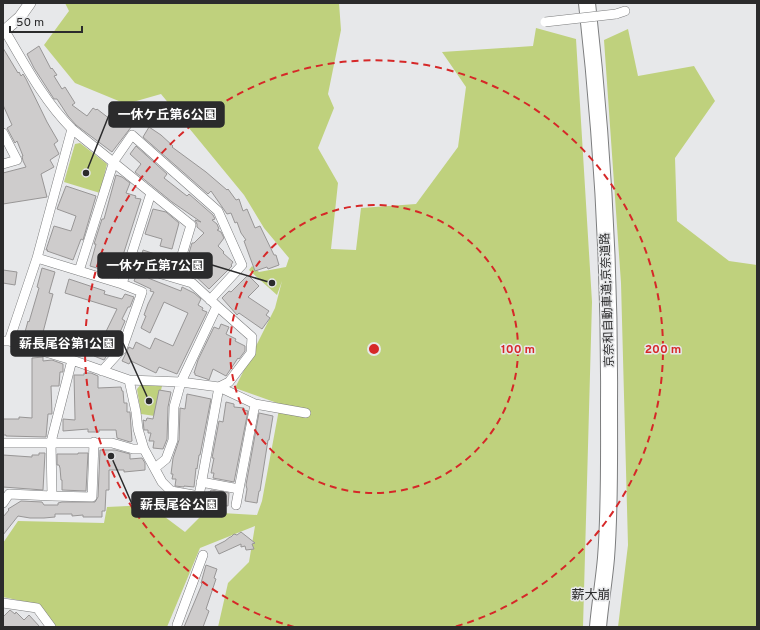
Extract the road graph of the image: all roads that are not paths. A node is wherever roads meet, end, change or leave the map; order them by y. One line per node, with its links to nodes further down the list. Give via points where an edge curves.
1 (30, 3): 6 (street)
2 (581, 3): 37 (highway, 京奈和自動車道;京奈道路, via 595,154 602,280 604,372)
3 (587, 3): 37 (highway, 京奈和自動車道;京奈道路, via 602,153 607,280 609,472 606,559)
4 (620, 13): 5 (street, bridge)
5 (545, 22)
6 (4, 32): 7 (street, via 39,87)
7 (72, 129): 9 (street); 12 (street)
8 (3, 133): 10 (street, via 17,160)
9 (114, 162): 11 (street); 14 (street); 17 (street, via 132,135 218,211 242,265)
10 (3, 164)
11 (151, 193): 13 (street); 15 (street, via 191,225)
12 (37, 258): 14 (street); 18 (street)
13 (128, 264): 15 (street); 16 (street)
14 (79, 271): 16 (street)
15 (175, 278): 17 (street, via 192,283)
16 (122, 284): 20 (street, via 142,292 122,349)
17 (214, 303): 22 (street); 23 (street, via 252,337 251,353 229,382)
18 (6, 341): 19 (street)
19 (72, 360): 20 (street); 26 (street)
20 (102, 371): 21 (street)
21 (129, 380): 22 (street); 29 (street)
22 (181, 382): 23 (street); 30 (street, via 174,407 173,440 166,458)
23 (220, 387): 24 (street); 31 (street)
24 (254, 404): 25 (street); 32 (street)
25 (306, 413)
26 (51, 442): 27 (street); 28 (street); 33 (street)
27 (94, 442): 29 (street); 33 (street, via 92,497)
28 (3, 443)
29 (144, 449): 30 (street)
30 (155, 468): 31 (street, via 162,482 171,491 199,496)
31 (202, 482): 32 (street)
32 (239, 489): 35 (street)
33 (52, 496): 34 (street, via 9,494)
34 (3, 503)
35 (236, 505)
36 (203, 555): 40 (street)
37 (601, 598): 41 (highway, 京奈和自動車道;京奈道路)
38 (3, 603): 39 (street, via 37,608)
39 (51, 627)
40 (177, 627)
41 (598, 627)

